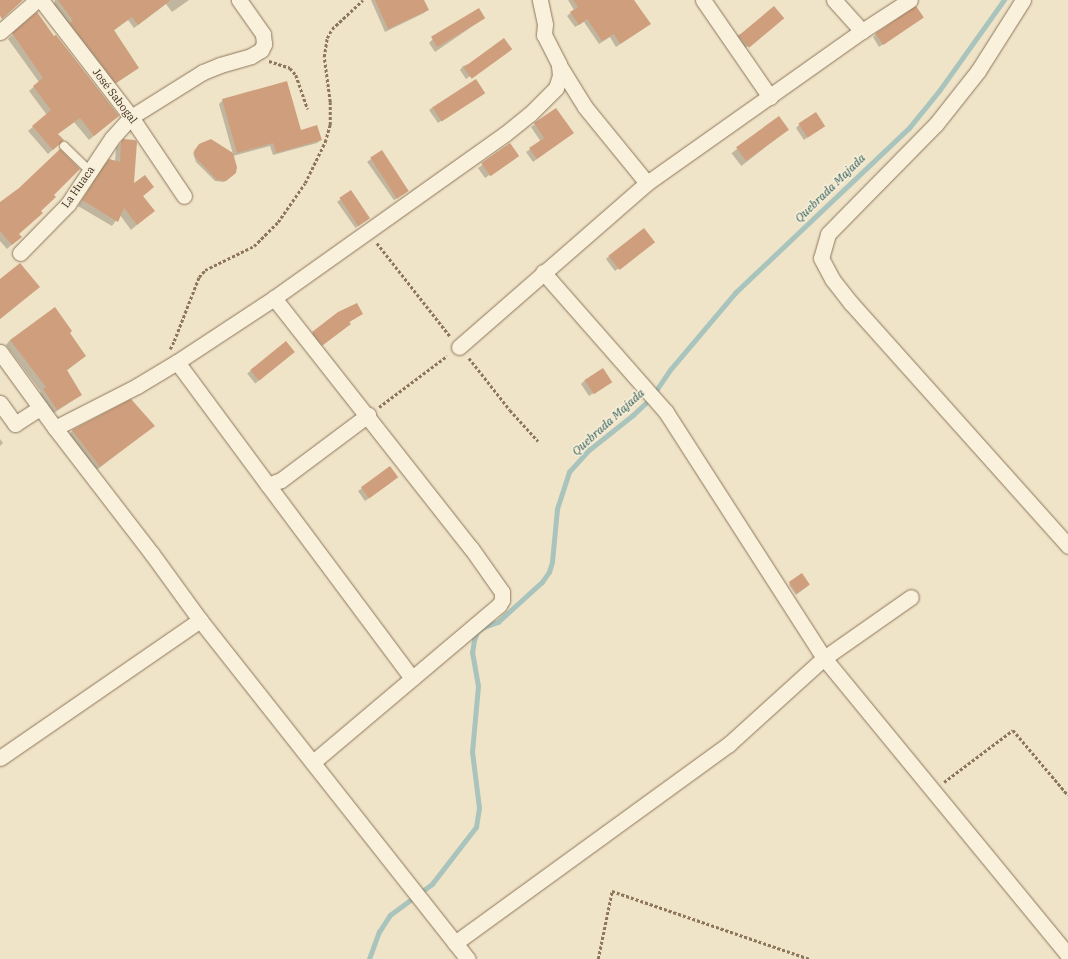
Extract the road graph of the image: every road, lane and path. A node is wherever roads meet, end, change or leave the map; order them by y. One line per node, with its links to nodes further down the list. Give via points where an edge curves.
1 (37, 0): 11 (street)
2 (41, 0): 16 (street, José Sabogal)
3 (239, 0): 12 (street, via 263,34 263,48)
4 (363, 0): 27 (path, via 332,29 327,38 324,57 330,102 330,125 325,142 305,183 278,222 258,243 205,270 198,277 174,342)
5 (540, 0): 13 (street, via 545,24 544,35)
6 (703, 0): 14 (street)
7 (834, 0): 10 (street)
8 (910, 0): 10 (street)
9 (1023, 0): 34 (street, via 978,71 936,124 828,234 821,258 832,279 851,303)
10 (862, 31): 14 (street)
11 (0, 32)
12 (251, 56): 15 (path, via 290,68 298,78); 16 (street, La Huaca, via 209,69)
13 (559, 64): 19 (street, via 585,107); 21 (street, via 560,76 557,86 530,114)
14 (770, 97): 19 (street)
15 (308, 109)
16 (131, 117): 18 (street, La Huaca, via 112,138); 20 (street, José Sabogal)
17 (64, 146): 18 (lane)
18 (90, 171): 22 (street, La Huaca, via 68,204)
19 (647, 183): 23 (street)
20 (184, 196)
21 (368, 232): 24 (street); 25 (path)
22 (20, 253)
23 (543, 272): 25 (street); 37 (street, via 666,412)
24 (274, 298): 27 (street); 30 (street)
25 (459, 347): 30 (path); 32 (path)
26 (0, 352): 29 (street)
27 (172, 358): 31 (street, via 137,386); 33 (street)
28 (0, 403): 29 (street, via 15,424)
29 (40, 408): 31 (street)
30 (368, 415): 33 (street, via 281,480); 38 (street, via 502,592 499,605)
31 (55, 428): 36 (street)
32 (538, 441)
33 (268, 485): 38 (street)
34 (1068, 546)
35 (911, 597): 37 (street)
36 (200, 620): 39 (street); 40 (street)
37 (824, 658): 41 (street); 43 (street, via 729,744)
38 (412, 678): 40 (street)
39 (0, 758)
40 (313, 762): 43 (street)
41 (932, 791): 42 (path, via 1013,730); 44 (street)
42 (1068, 795)
43 (455, 944): 45 (street)
44 (1068, 955)
45 (468, 959)
46 (598, 959): 47 (path, via 612,891)
47 (810, 959)

